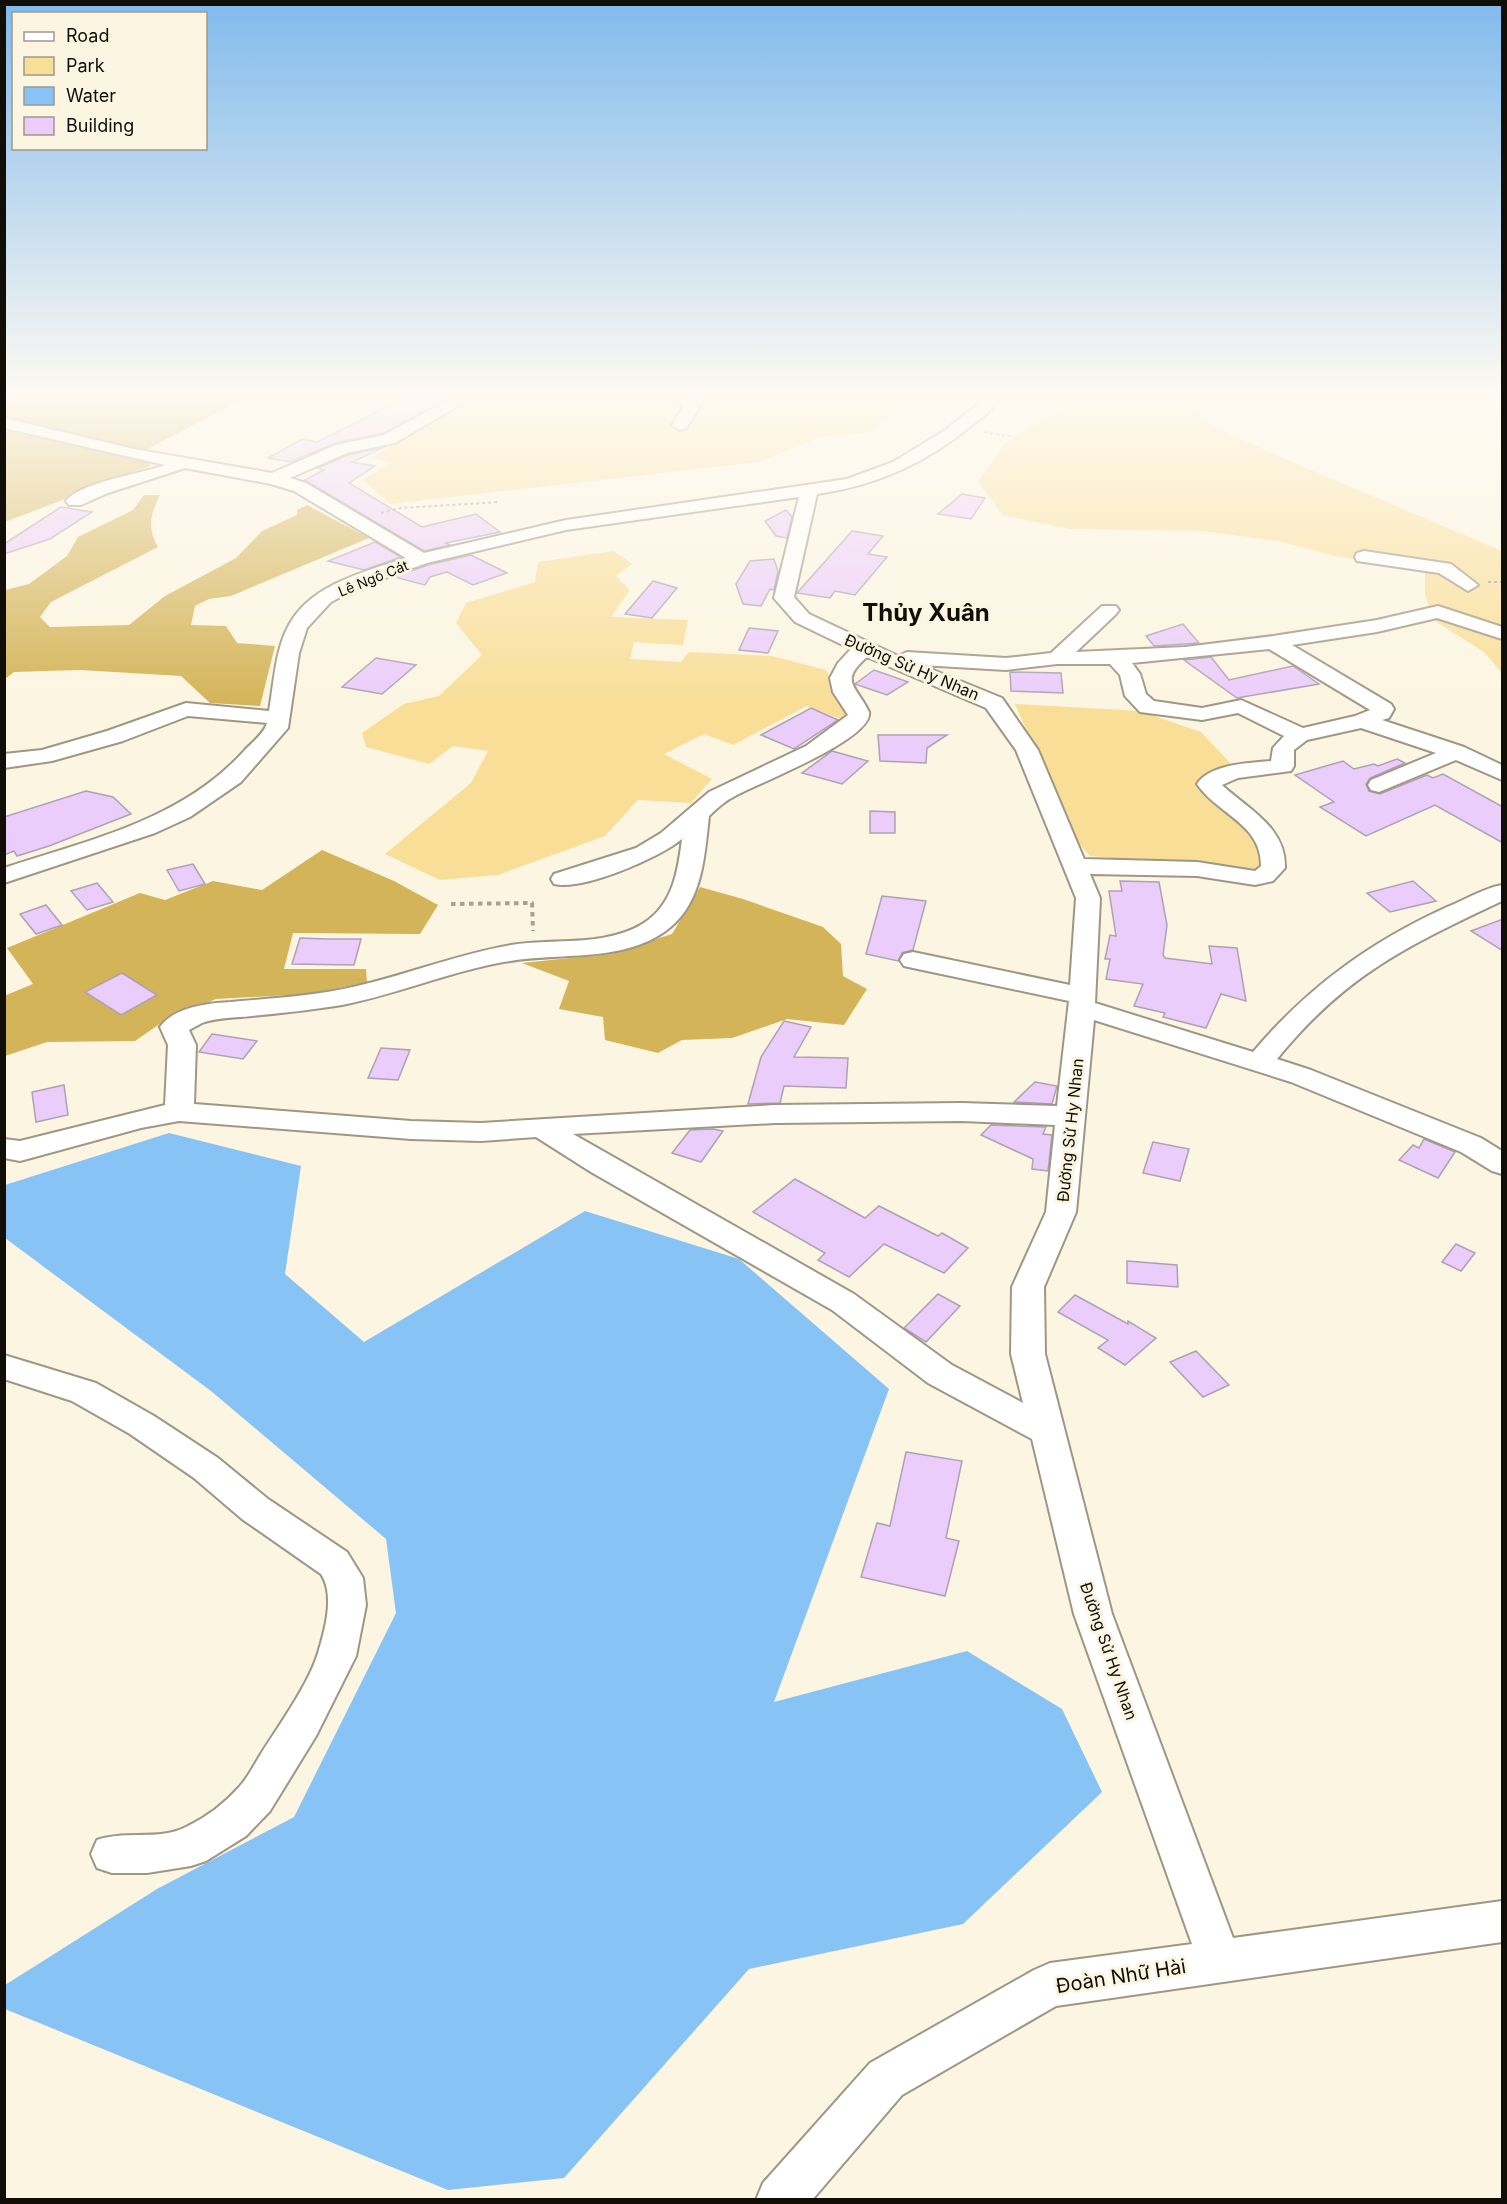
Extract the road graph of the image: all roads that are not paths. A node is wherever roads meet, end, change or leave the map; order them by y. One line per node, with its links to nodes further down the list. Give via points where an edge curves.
1 (323, 500): 5 (street)
2 (746, 500): 5 (street, Lê Ngô Cát, via 566,525)
3 (807, 500): 10 (street, Đường Sử Hy Nhan, via 784,598 802,618)
4 (1364, 557): 7 (street, via 1444,568 1473,584 1441,593)
5 (421, 559): 13 (street, Lê Ngô Cát, via 350,584 324,598 298,626 289,653)
6 (1109, 610): 11 (street)
7 (1438, 612): 8 (street); 9 (street)
8 (1503, 633)
9 (1273, 642): 12 (street); 14 (street, via 1383,709)
10 (875, 652): 11 (street, via 1006,664); 20 (street, via 843,668 840,677 844,692 857,705 859,716 848,729 723,793); 21 (street, Đường Sử Hy Nhan, via 994,703 1027,750)
11 (1057, 658): 12 (street)
12 (1116, 658): 15 (street, via 1130,674 1136,696 1148,707 1202,714 1241,706)
13 (279, 718): 17 (street, via 186,709 75,748); 22 (street, Lê Ngô Cát, via 277,728 233,777 182,812 147,828)
14 (1362, 721): 15 (street); 16 (street)
15 (1300, 735): 21 (street, via 1284,746 1280,756 1283,766 1250,770 1208,783 1259,827 1273,850 1273,868 1264,876 1197,869)
16 (1456, 752): 18 (street); 19 (street)
17 (4, 761)
18 (1503, 773)
19 (1379, 785)
20 (697, 814): 23 (street, via 648,852); 28 (street, via 690,871 679,899 669,915 639,936 595,946 533,950 430,970 391,986 343,997 209,1010 188,1017 174,1027 182,1045)
21 (1075, 866): 26 (street, Đường Sử Hy Nhan, via 1088,898)
22 (4, 876)
23 (563, 879)
24 (1503, 892): 27 (street, via 1386,947 1346,975 1289,1026)
25 (913, 960): 26 (street)
26 (1082, 1002): 27 (street); 29 (street, Đường Sử Hy Nhan)
27 (1260, 1062): 32 (street, via 1461,1141)
28 (179, 1112): 30 (street, via 411,1130 481,1132); 31 (street, via 20,1151)
29 (1071, 1116): 30 (street, via 962,1112 775,1114); 34 (street, Đường Sử Hy Nhan, via 1061,1212 1028,1287 1028,1354)
30 (541, 1127): 34 (street, via 843,1302 940,1374)
31 (4, 1148)
32 (1503, 1164)
33 (4, 1367): 35 (street, via 84,1392 142,1425 334,1563 344,1578 347,1605 337,1656 302,1724 255,1798 231,1823 191,1847 147,1854)
34 (1047, 1431): 37 (street, Đường Sử Hy Nhan, via 1093,1614)
35 (112, 1854)
36 (1503, 1922): 37 (street, Đoàn Nhữ Hài)
37 (1220, 1961): 38 (street, Đoàn Nhữ Hài, via 1050,1985 886,2079)
38 (780, 2199)

